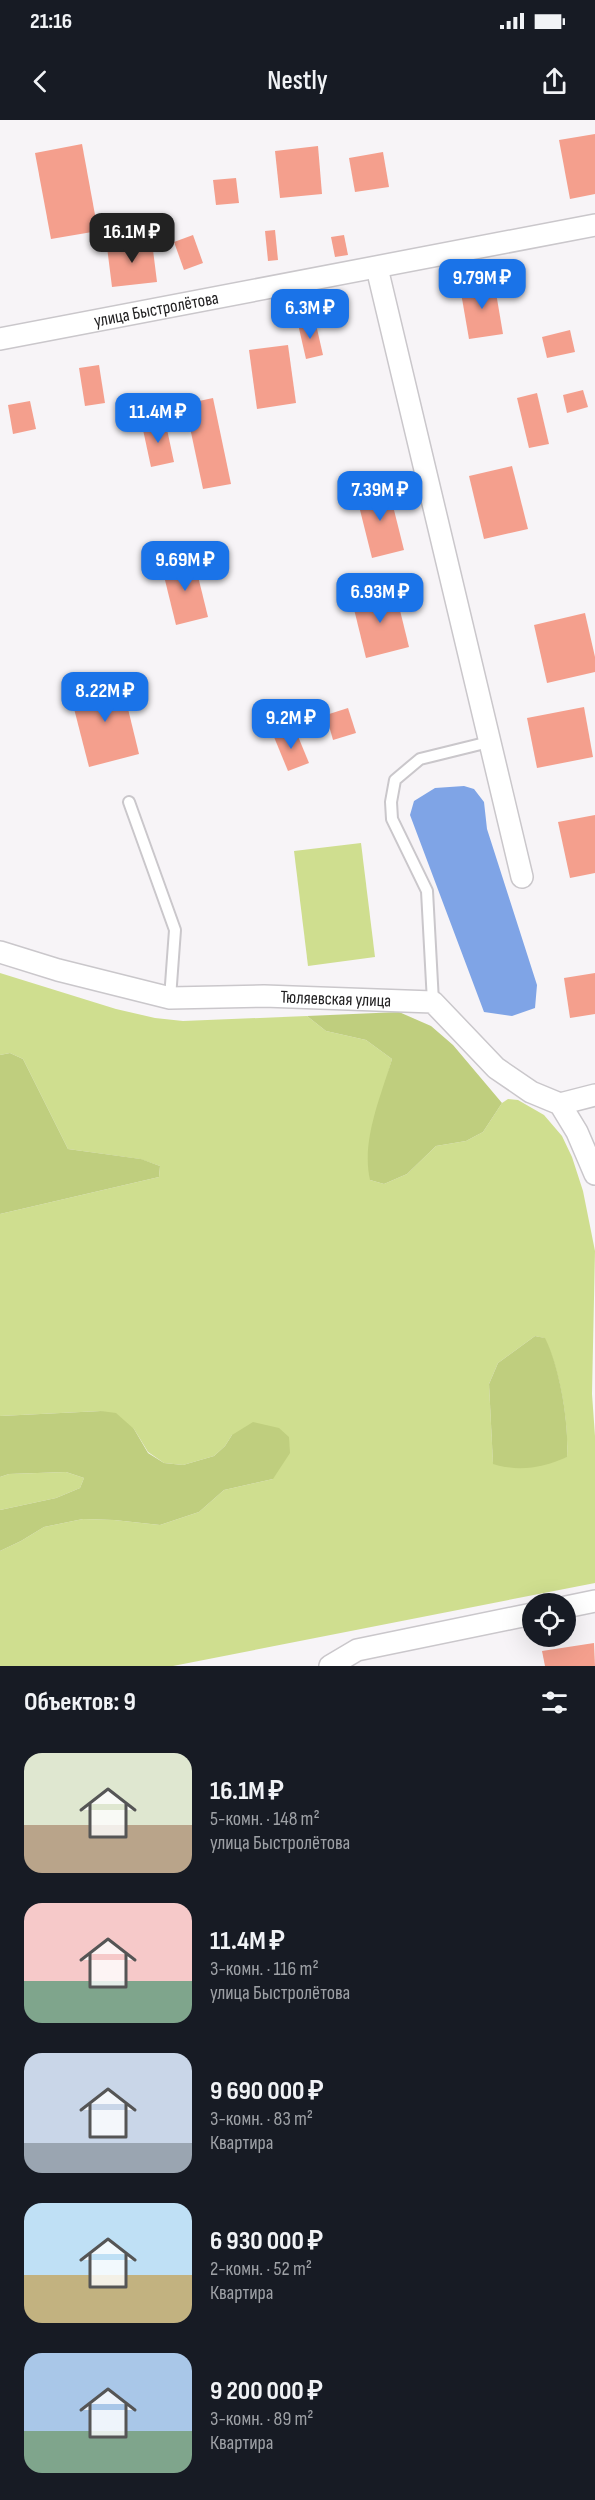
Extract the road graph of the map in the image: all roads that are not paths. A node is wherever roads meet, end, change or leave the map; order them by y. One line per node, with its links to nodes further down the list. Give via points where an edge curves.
1 (595, 225): 2 (street, улица Быстролётова)
2 (377, 268): 3 (street, улица Быстролётова); 4 (street)
3 (0, 339)
4 (489, 742): 6 (street); 9 (lane, via 420,759 395,780 392,819 427,891)
5 (129, 802): 8 (lane, via 175,930)
6 (522, 877)
7 (0, 952): 8 (street, Тюляевская улица)
8 (170, 998): 9 (street, Тюляевская улица, via 264,996)
9 (432, 1002): 11 (street, via 496,1068 531,1092)
10 (595, 1095): 11 (street)
11 (560, 1104): 12 (street)
12 (595, 1174)
13 (595, 1601): 14 (street)
14 (576, 1606)
15 (522, 1616): 16 (street, via 357,1650)
16 (330, 1666)

